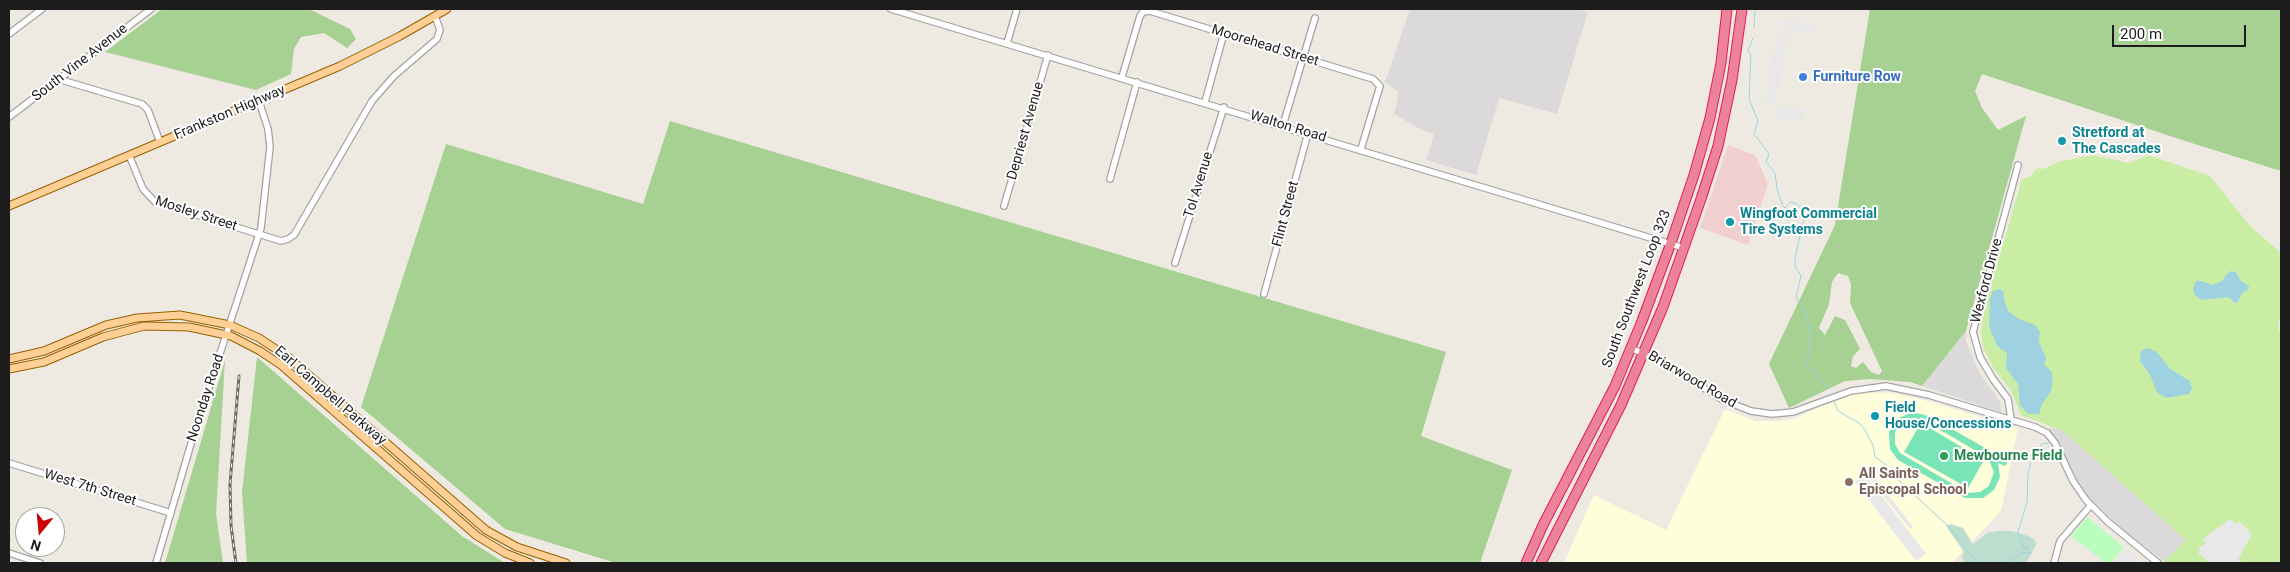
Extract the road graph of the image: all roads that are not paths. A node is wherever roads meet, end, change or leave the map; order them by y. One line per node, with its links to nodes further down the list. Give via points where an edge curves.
1 (42, 9): 11 (street)
2 (151, 9): 16 (street, South Vine Avenue)
3 (447, 9): 8 (main road, Frankston Highway)
4 (891, 9): 12 (street, Walton Road)
5 (1017, 9): 12 (street)
6 (1727, 9): 32 (highway, South Southwest Loop 323, via 1721,64 1710,118)
7 (1742, 9): 33 (highway, South Southwest Loop 323, via 1722,130)
8 (435, 16): 18 (main road, Frankston Highway, via 359,57); 31 (street, via 440,30 437,39 394,76 372,101 292,237 281,240)
9 (1315, 18): 14 (street)
10 (1224, 33): 14 (street, Moorehead Street); 15 (street, Moorehead Street, via 1150,11 1143,12); 19 (street)
11 (9, 34)
12 (1006, 43): 13 (street, Walton Road)
13 (1048, 55): 15 (street, Walton Road); 30 (street, Depriest Avenue)
14 (1303, 57): 22 (street); 25 (street, Moorehead Street, via 1379,83)
15 (1122, 77): 17 (street, Walton Road)
16 (58, 79): 21 (street, South Vine Avenue); 24 (street, via 142,104 148,110)
17 (1136, 82): 19 (street, Walton Road); 28 (street)
18 (259, 101): 24 (main road, Frankston Highway); 31 (street, Noonday Road, via 270,147)
19 (1204, 102): 20 (street, Walton Road)
20 (1224, 108): 22 (street, Walton Road); 34 (street, Tol Avenue)
21 (9, 117)
22 (1282, 125): 23 (street, Walton Road)
23 (1308, 133): 25 (street, Walton Road); 35 (street, Flint Street)
24 (160, 142): 26 (main road, Frankston Highway)
25 (1361, 149): 32 (street, Walton Road)
26 (130, 155): 29 (main road, Frankston Highway); 31 (street, Mosley Street, via 143,189 155,202)
27 (2018, 165): 44 (street, Wexford Drive, via 1974,332 1980,357 2008,399)
28 (1110, 179)
29 (9, 206)
30 (1004, 206)
31 (260, 234): 36 (street, Noonday Road)
32 (1671, 243): 33 (street, Walton Road); 40 (highway, South Southwest Loop 323)
33 (1684, 248): 41 (highway, South Southwest Loop 323)
34 (1175, 263)
35 (1264, 294)
36 (230, 325): 37 (main road, Earl Campbell Parkway, via 195,317 165,315 126,320); 38 (street, Noonday Road); 48 (main road, Earl Campbell Parkway, via 259,338 288,357 474,521 498,538)
37 (93, 330): 39 (main road); 42 (main road, Earl Campbell Parkway, via 44,351)
38 (226, 335): 39 (main road, Earl Campbell Parkway, via 189,326 161,325 127,330); 47 (street, Noonday Road); 50 (main road, Earl Campbell Parkway, via 254,347 281,365 466,527 495,548)
39 (98, 340): 43 (main road, Earl Campbell Parkway, via 52,359)
40 (1631, 348): 41 (street, Briarwood Road); 54 (highway, South Southwest Loop 323, via 1607,403)
41 (1644, 353): 44 (street, Briarwood Road, via 1723,400 1757,413 1793,412 1851,391 1886,386); 55 (highway, South Southwest Loop 323, via 1622,405)
42 (9, 359)
43 (9, 369)
44 (2011, 419): 46 (street, Briarwood Road, via 2039,428 2050,436 2073,481)
45 (9, 463): 47 (street, West 7th Street)
46 (2091, 505): 56 (street, via 2062,537); 57 (street, Briarwood Road)
47 (171, 513): 52 (street, Noonday Road)
48 (528, 552): 50 (main road); 53 (main road, Earl Campbell Parkway)
49 (9, 553): 51 (street)
50 (527, 562)
51 (40, 563)
52 (156, 563)
53 (566, 563)
54 (1526, 563)
55 (1540, 563)
56 (2054, 563)
57 (2158, 563)

